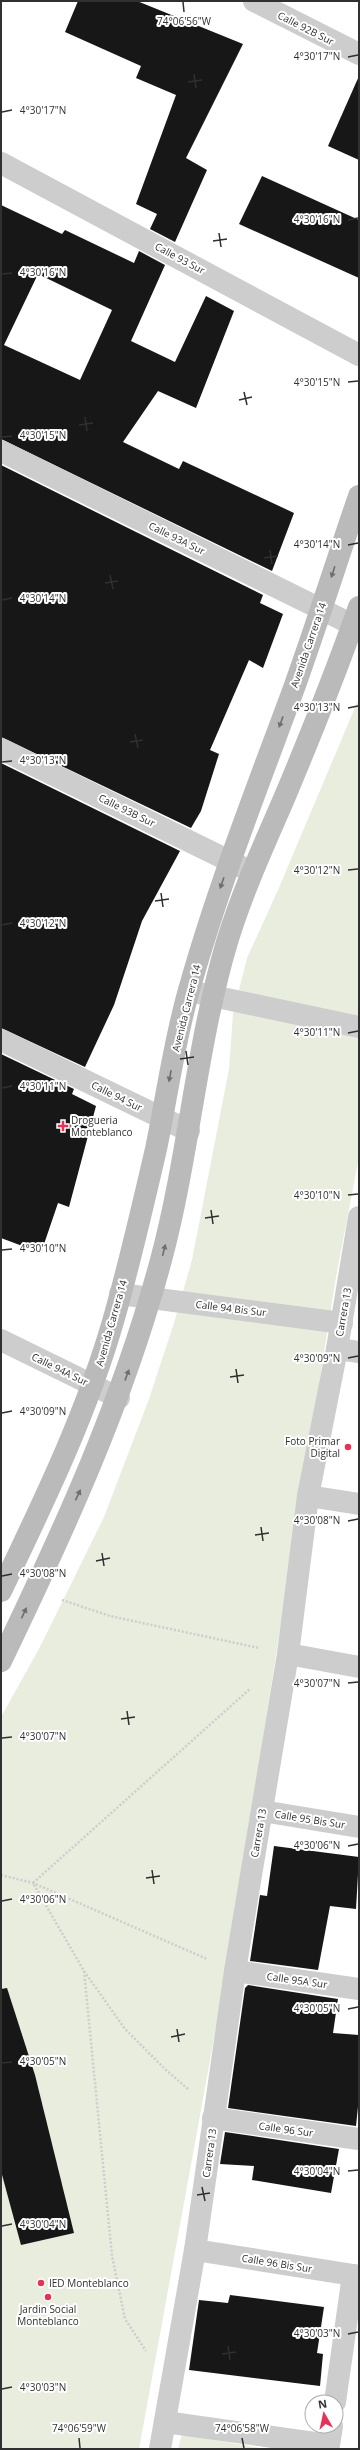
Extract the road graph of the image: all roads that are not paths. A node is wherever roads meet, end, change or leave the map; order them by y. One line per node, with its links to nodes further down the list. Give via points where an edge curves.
1 (254, 1): 2 (street, Calle 92B Sur)
2 (359, 54)
3 (1, 163): 4 (street, Calle 93 Sur)
4 (359, 355)
5 (1, 451): 7 (street, Calle 93A Sur)
6 (359, 496): 7 (main road, Avenida Carrera 14, one-way to 7)
7 (321, 609): 8 (street, Calle 93A Sur); 10 (main road, Avenida Carrera 14, one-way to 10)
8 (356, 616): 11 (main road)
9 (1, 749): 10 (street, Calle 93B Sur)
10 (230, 861): 11 (street, Calle 93B Sur); 12 (main road, Avenida Carrera 14, one-way to 12)
11 (252, 872): 13 (main road, via 227,943)
12 (189, 991): 13 (street); 16 (main road, Avenida Carrera 14, one-way to 16)
13 (213, 996): 14 (street); 17 (main road)
14 (359, 1027)
15 (1, 1040): 16 (street, Calle 94 Sur)
16 (162, 1118): 17 (street, Calle 94 Sur); 19 (main road, Avenida Carrera 14)
17 (189, 1131): 20 (main road, one-way to 17, via 174,1209)
18 (359, 1217): 21 (street, Carrera 13)
19 (120, 1294): 20 (street, Calle 94 Bis Sur); 25 (main road, Avenida Carrera 14)
20 (150, 1298): 21 (street, Calle 94 Bis Sur); 26 (main road, one-way to 20)
21 (342, 1323): 23 (street, Carrera 13)
22 (1, 1340): 25 (street, Calle 94A Sur)
23 (337, 1349): 24 (street); 27 (street, Carrera 13)
24 (359, 1352)
25 (92, 1385): 26 (street, Calle 94A Sur); 29 (main road, Avenida Carrera 14, via 63,1461)
26 (119, 1398): 30 (main road, one-way to 26, via 34,1591 98,1452)
27 (308, 1496): 28 (street); 31 (street, Carrera 13)
28 (359, 1504)
29 (1, 1591)
30 (6, 1637): 32 (main road)
31 (288, 1654): 33 (street); 34 (street, Carrera 13)
32 (1, 1661)
33 (359, 1667)
34 (262, 1811): 35 (street, Calle 95 Bis Sur); 36 (street, Carrera 13)
35 (359, 1827)
36 (235, 1972): 37 (street, Calle 95A Sur); 38 (street, Carrera 13)
37 (359, 1989)
38 (213, 2118): 39 (street, Calle 96 Sur); 40 (street, Carrera 13)
39 (359, 2139)
40 (195, 2250): 41 (street, Calle 96 Bis Sur); 43 (street, Carrera 13)
41 (356, 2275): 42 (street)
42 (336, 2394)
43 (165, 2422): 44 (street); 45 (street, Carrera 13)
44 (330, 2436)
45 (160, 2449)

